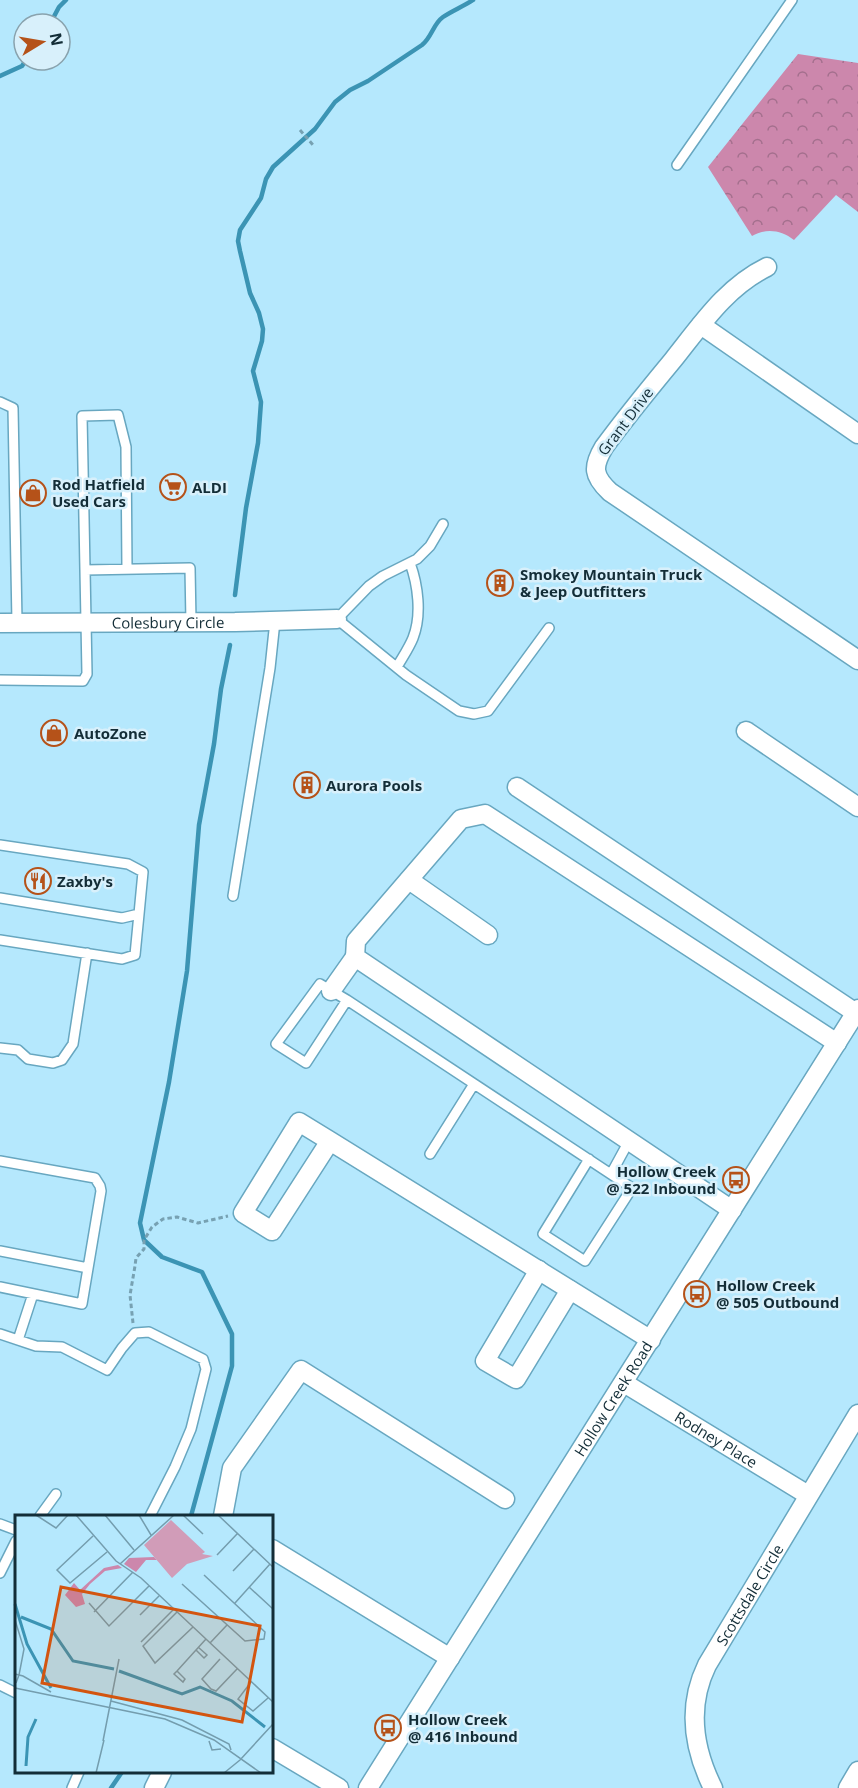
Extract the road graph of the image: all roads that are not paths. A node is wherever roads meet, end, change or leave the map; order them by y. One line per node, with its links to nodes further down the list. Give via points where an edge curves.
1 (792, 0): 2 (lane)
2 (677, 165)
3 (767, 267): 4 (street, via 738,285)
4 (700, 325): 6 (street); 17 (street, Grant Drive, via 604,447 597,459 599,482)
5 (0, 402): 14 (lane, via 13,408)
6 (858, 434)
7 (443, 524): 8 (lane, via 430,546)
8 (410, 563): 11 (lane, via 369,586); 18 (lane, via 418,609 414,638)
9 (127, 569): 10 (lane); 10 (lane, via 126,447 118,415 81,416); 13 (lane, via 190,568)
10 (85, 570): 15 (lane)
11 (337, 619): 12 (street, Colesbury Circle); 18 (lane)
12 (274, 621): 13 (street, Colesbury Circle); 25 (lane)
13 (191, 622): 15 (street, Colesbury Circle)
14 (8, 623): 15 (street, Colesbury Circle)
15 (86, 623): 19 (lane, via 87,674 83,681)
16 (549, 628): 18 (lane, via 488,711 459,711)
17 (858, 660)
18 (397, 667)
19 (0, 680)
20 (746, 731): 22 (street)
21 (517, 787): 33 (street)
22 (858, 807)
23 (0, 845): 27 (lane, via 128,864 143,872)
24 (409, 880): 28 (street); 31 (street, via 356,941); 34 (street, via 461,819 485,814)
25 (233, 896)
26 (0, 898): 27 (lane, via 122,918)
27 (139, 914): 30 (lane, via 135,955 122,959)
28 (488, 935)
29 (0, 940): 30 (lane)
30 (87, 954): 35 (lane, via 73,1044 62,1060 53,1063 28,1059 18,1050)
31 (356, 957): 32 (street); 38 (street)
32 (339, 996): 32 (lane, via 320,984 276,1044 306,1063); 36 (lane)
33 (857, 1011): 34 (street, Hollow Creek Road)
34 (837, 1043): 43 (street, Hollow Creek Road)
35 (0, 1048)
36 (474, 1084): 39 (lane); 40 (lane)
37 (330, 1141): 37 (street, via 299,1122 243,1213 272,1231); 46 (street)
38 (629, 1142): 42 (lane); 43 (street)
39 (430, 1154)
40 (589, 1159): 42 (lane); 42 (lane, via 543,1234 585,1261 632,1188)
41 (0, 1161): 45 (lane, via 95,1178 101,1191)
42 (611, 1174)
43 (732, 1210): 52 (street, Hollow Creek Road)
44 (0, 1251): 45 (lane)
45 (88, 1268): 49 (lane, via 82,1304)
46 (539, 1270): 48 (street); 48 (street, via 485,1361 516,1379)
47 (0, 1287): 49 (lane)
48 (570, 1290): 52 (street)
49 (33, 1294): 51 (lane)
50 (0, 1334): 51 (lane)
51 (18, 1340): 59 (lane, via 36,1346 62,1347 107,1370 135,1334 149,1332 202,1359 206,1369 191,1429)
52 (651, 1340): 53 (street, Hollow Creek Road)
53 (624, 1383): 56 (street, Rodney Place); 66 (street, Hollow Creek Road)
54 (858, 1414): 56 (street, Scottsdale Circle)
55 (57, 1494): 58 (lane)
56 (808, 1495): 77 (street, Scottsdale Circle, via 700,1680 694,1707 696,1740)
57 (505, 1499): 60 (street, via 301,1370 232,1468)
58 (41, 1515)
59 (151, 1515)
60 (223, 1515)
61 (0, 1524): 62 (lane)
62 (15, 1530)
63 (15, 1543): 65 (lane)
64 (273, 1550): 66 (street)
65 (0, 1573)
66 (450, 1658): 76 (street, Hollow Creek Road)
67 (0, 1685): 68 (lane)
68 (15, 1693)
69 (273, 1749): 75 (street)
70 (858, 1771): 78 (street)
71 (79, 1773): 73 (lane)
72 (162, 1773): 74 (street)
73 (72, 1788)
74 (154, 1788)
75 (339, 1788)
76 (368, 1788)
77 (713, 1788)
78 (848, 1788)

